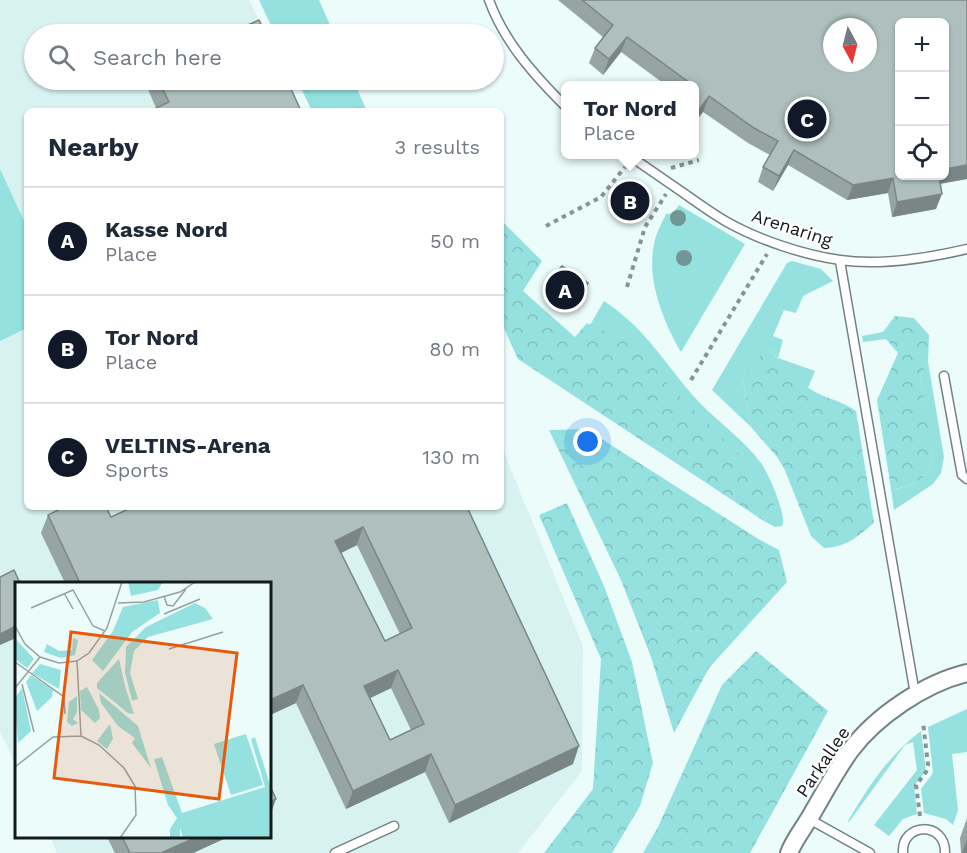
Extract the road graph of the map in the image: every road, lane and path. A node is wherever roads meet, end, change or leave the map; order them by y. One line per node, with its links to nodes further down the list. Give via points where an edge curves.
1 (489, 0): 2 (lane)
2 (501, 24)
3 (504, 30): 4 (lane, via 534,75)
4 (561, 102)
5 (628, 159): 12 (path, via 601,197)
6 (631, 159): 15 (lane, Arenaring, bridge, via 753,235)
7 (699, 160): 9 (path)
8 (662, 161): 9 (path)
9 (671, 168): 10 (path)
10 (670, 177)
11 (668, 186): 16 (path, via 645,227)
12 (546, 226)
13 (967, 249): 15 (lane, Arenaring, via 896,261)
14 (763, 259): 18 (path)
15 (840, 261): 21 (lane)
16 (627, 287)
17 (944, 376): 19 (lane)
18 (691, 380)
19 (964, 477)
20 (967, 673): 21 (street, Parkallee)
21 (915, 695): 23 (street, Parkallee, via 851,750)
22 (923, 722): 25 (path, via 928,765 916,785)
23 (809, 819): 27 (street, Parkallee); 28 (lane)
24 (394, 826): 26 (lane)
25 (921, 829): 29 (lane, via 908,835); 30 (lane, via 940,836)
26 (335, 853)
27 (789, 853)
28 (870, 853)
29 (903, 853)
30 (945, 853)

